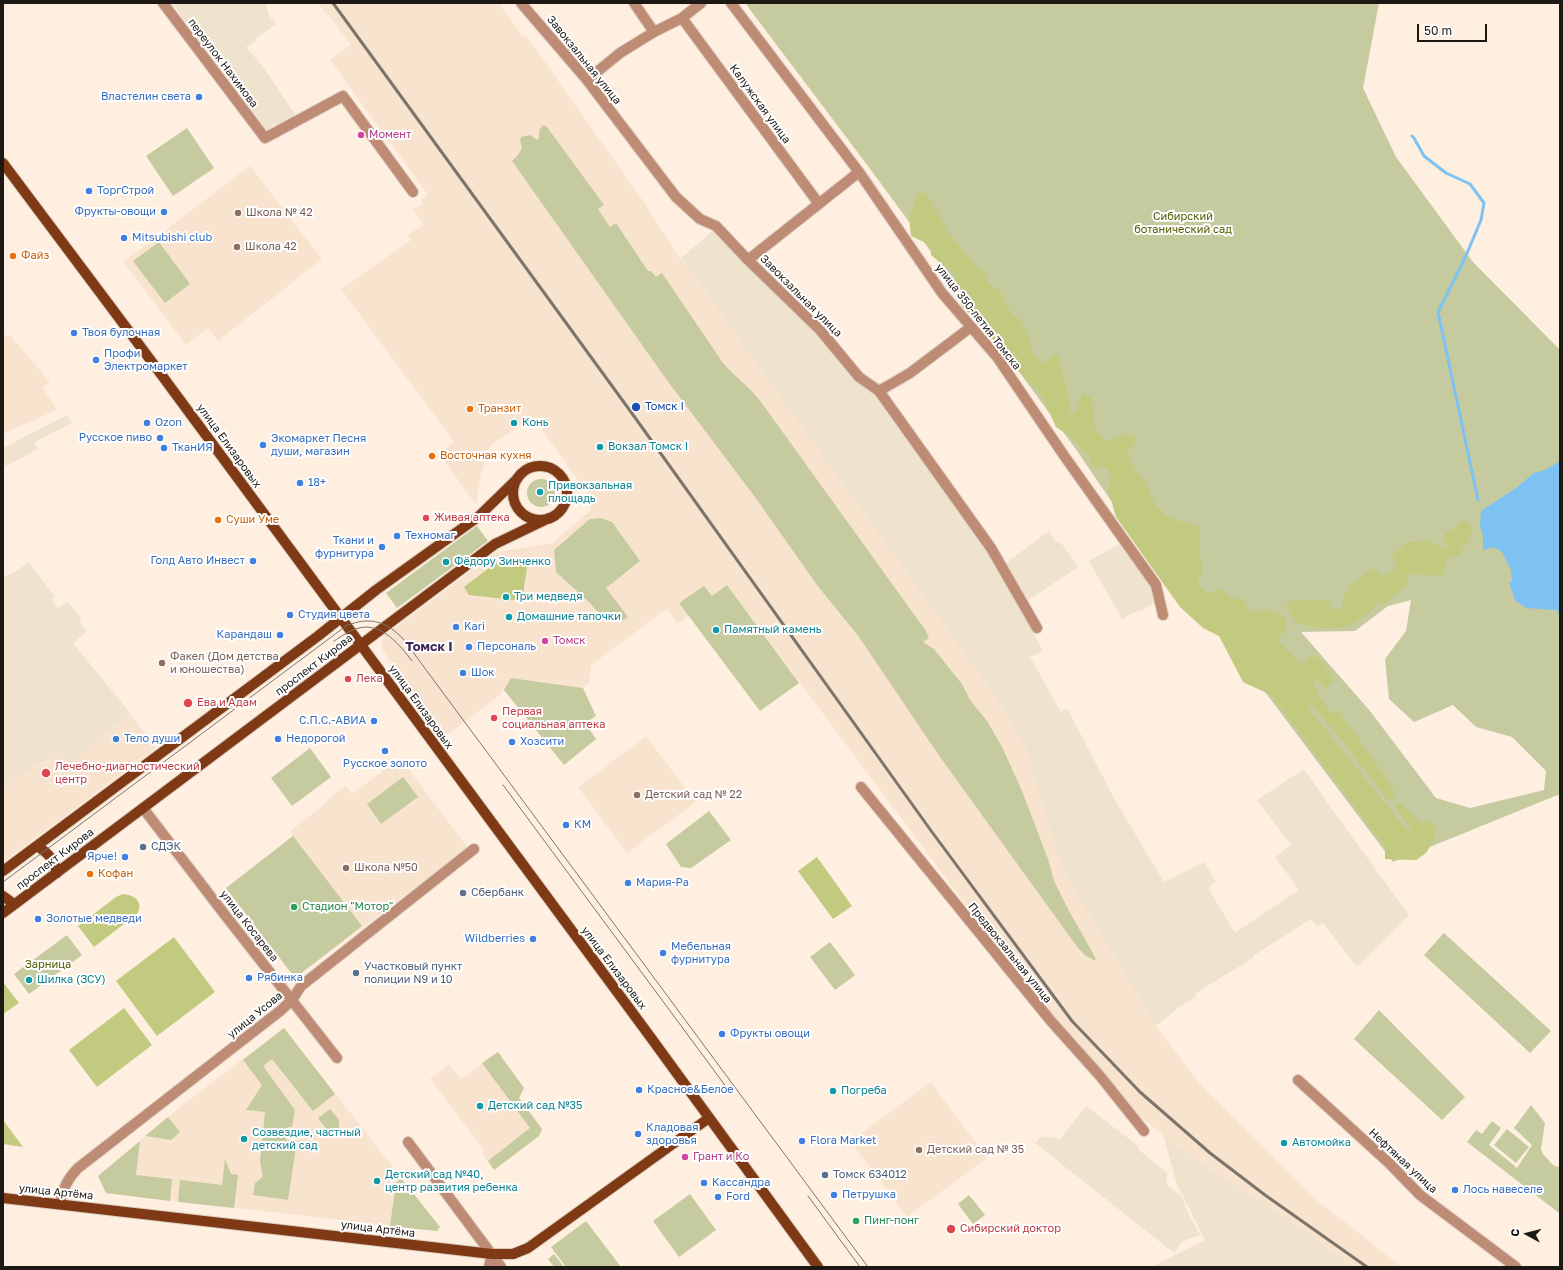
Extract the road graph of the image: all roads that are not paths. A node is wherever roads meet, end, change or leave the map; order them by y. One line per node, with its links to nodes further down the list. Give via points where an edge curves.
1 (163, 3): 11 (street, переулок Нахимова, via 265,138 343,96)
2 (521, 3): 8 (street, Завокзальная улица)
3 (634, 3): 7 (street)
4 (701, 3): 6 (street)
5 (731, 3): 10 (street, улица 350-летия Томска)
6 (682, 18): 7 (street); 12 (street, Калужская улица)
7 (654, 32): 8 (street, via 620,53)
8 (587, 80): 13 (street, Завокзальная улица, via 676,197 700,220 716,226)
9 (3, 163): 19 (main road, улица Елизаровых)
10 (859, 172): 12 (street); 14 (street, улица 350-летия Томска, via 942,293)
11 (413, 192)
12 (819, 204): 13 (street)
13 (748, 260): 15 (street, Завокзальная улица, via 820,330 859,377)
14 (972, 327): 15 (street, via 910,373); 18 (street, улица 350-летия Томска, via 996,357 1156,585)
15 (878, 391): 20 (street, Завокзальная улица, via 991,548)
16 (518, 478): 17 (main road, via 513,492 519,509 527,517 536,520); 17 (main road, via 528,469 539,466 548,467 559,474 566,486 566,499 560,511); 19 (main road, проспект Кирова, via 478,517)
17 (549, 518): 21 (main road, проспект Кирова, via 496,544)
18 (1163, 615)
19 (340, 618): 21 (main road, улица Елизаровых); 24 (main road, проспект Кирова)
20 (1037, 628)
21 (361, 645): 23 (main road, проспект Кирова); 34 (main road, улица Елизаровых)
22 (861, 787): 35 (street, Предвокзальная улица, via 1050,1020)
23 (143, 808): 27 (main road, проспект Кирова); 31 (street, улица Косарева)
24 (37, 846): 26 (main road, проспект Кирова); 27 (main road, via 52,859)
25 (474, 849): 31 (street, улица Усова, via 301,986)
26 (3, 871)
27 (57, 873): 29 (main road, проспект Кирова)
28 (3, 896): 29 (main road)
29 (14, 904): 30 (main road, проспект Кирова)
30 (3, 913)
31 (292, 1000): 32 (street, улица Косарева); 38 (street, улица Усова, via 78,1168 65,1185)
32 (337, 1058)
33 (1298, 1080): 43 (street, Нефтяная улица, via 1389,1163 1420,1195)
34 (709, 1118): 39 (main road, улица Артёма, via 528,1248 513,1254); 42 (main road, улица Елизаровых)
35 (1144, 1131)
36 (408, 1142): 39 (street)
37 (3, 1198): 38 (main road, улица Артёма)
38 (60, 1204): 39 (main road, улица Артёма)
39 (492, 1254): 40 (street); 41 (street)
40 (489, 1267)
41 (501, 1267)
42 (818, 1267)
43 (1516, 1267)

